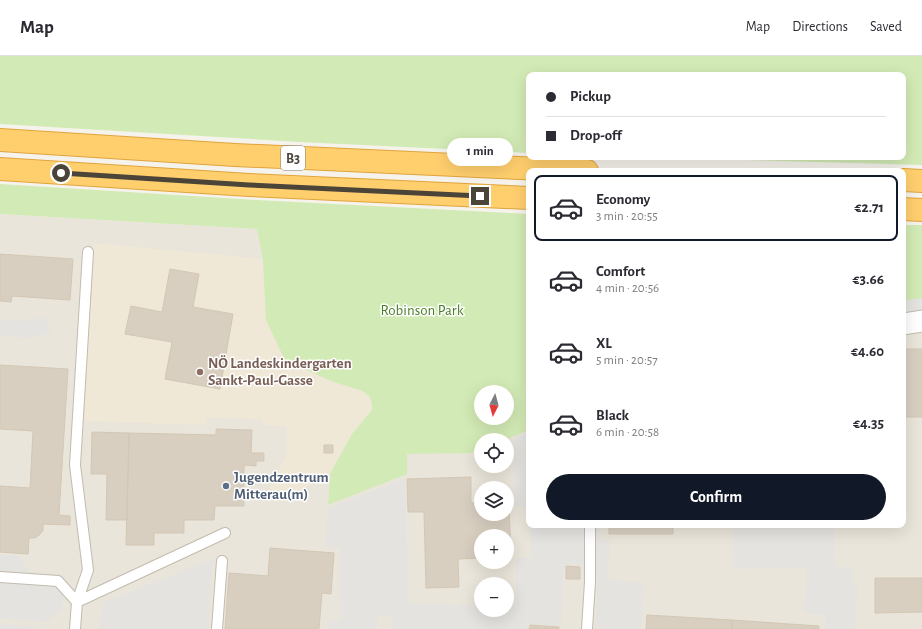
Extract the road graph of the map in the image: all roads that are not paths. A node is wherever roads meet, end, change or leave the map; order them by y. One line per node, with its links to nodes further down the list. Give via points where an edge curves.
1 (0, 140): 2 (highway, B3, via 235,155)
2 (526, 168)
3 (0, 169): 6 (highway, B3, via 241,185)
4 (906, 180): 5 (highway)
5 (922, 181)
6 (526, 198)
7 (906, 209): 8 (highway)
8 (922, 210)
9 (88, 252): 16 (lane, via 75,465 88,570)
10 (922, 321): 11 (street)
11 (906, 324)
12 (590, 528): 19 (lane)
13 (225, 533): 16 (lane)
14 (222, 561): 18 (lane)
15 (0, 577): 16 (lane, via 58,581)
16 (77, 602): 17 (lane)
17 (76, 629)
18 (217, 629)
19 (587, 629)

